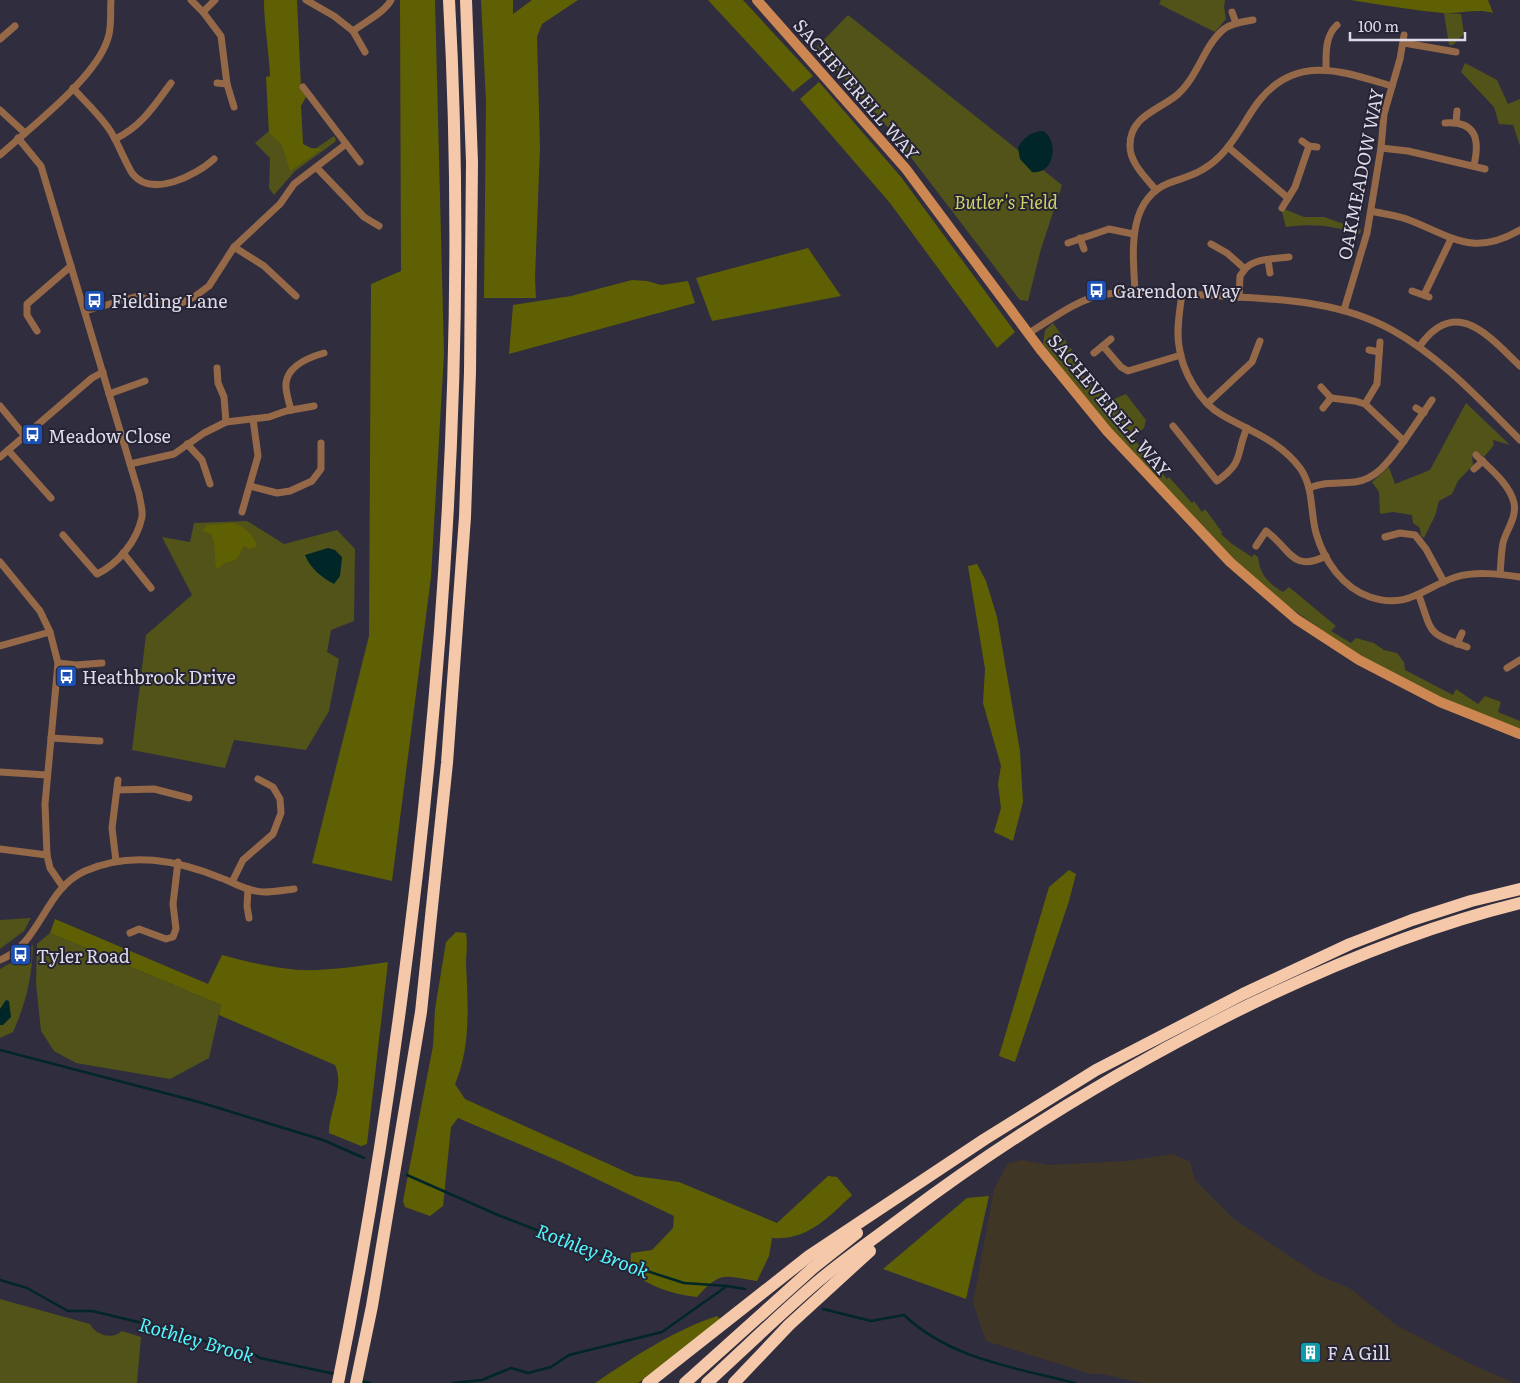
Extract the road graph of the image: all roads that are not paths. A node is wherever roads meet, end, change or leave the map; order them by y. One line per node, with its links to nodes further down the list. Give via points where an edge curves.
1 (111, 0): 29 (street, via 109,38 98,59)
2 (191, 0): 9 (street)
3 (215, 0): 9 (street)
4 (306, 0): 16 (street)
5 (391, 0): 16 (street, via 387,8)
6 (449, 0): 169 (highway, via 454,238 447,519 429,761 392,1078 355,1302)
7 (466, 0): 170 (highway, via 472,171 470,372 465,517 447,763 421,1012)
8 (757, 0): 76 (street, SACHEVERELL WAY, via 906,168)
9 (203, 12): 26 (street, via 221,36)
10 (1232, 12): 12 (street)
11 (1253, 20): 12 (street)
12 (1236, 23): 50 (street, via 1216,37 1186,87 1134,126 1131,155)
13 (1337, 25): 17 (street)
14 (15, 26): 19 (street)
15 (1324, 27): 17 (street)
16 (353, 31): 21 (street)
17 (1330, 31): 23 (street)
18 (1404, 35): 20 (street, OAKMEADOW WAY)
19 (0, 39)
20 (1404, 43): 22 (street); 27 (street, OAKMEADOW WAY)
21 (365, 52)
22 (1456, 52)
23 (1326, 68): 27 (street); 41 (street, via 1298,74 1270,90)
24 (171, 83): 37 (street, via 131,132)
25 (217, 83): 26 (street)
26 (227, 84): 30 (street)
27 (1392, 86): 43 (street, OAKMEADOW WAY, via 1384,114)
28 (303, 87): 39 (street)
29 (73, 88): 35 (street); 37 (street)
30 (234, 107)
31 (0, 110): 35 (street)
32 (1457, 111): 33 (street)
33 (1456, 122): 34 (street); 47 (street, via 1465,125 1476,138 1478,149)
34 (1445, 123)
35 (25, 133): 36 (street)
36 (18, 138): 44 (street); 65 (street, via 41,166)
37 (115, 139): 45 (street, via 133,174 143,181 161,184 187,178)
38 (1302, 141): 40 (street)
39 (346, 144): 46 (street); 48 (street)
40 (1309, 146): 42 (street); 51 (street)
41 (1228, 147): 50 (street, via 1204,170); 51 (street)
42 (1317, 147)
43 (1381, 148): 47 (street); 53 (street, OAKMEADOW WAY)
44 (0, 155)
45 (214, 159)
46 (360, 162)
47 (1474, 165): 49 (street)
48 (317, 168): 54 (street, via 364,217); 61 (street, via 294,184 280,204)
49 (1485, 169)
50 (1156, 190): 56 (street, via 1138,215)
51 (1288, 198): 52 (street)
52 (1282, 208)
53 (1371, 211): 58 (street, via 1406,218); 73 (street, OAKMEADOW WAY, via 1368,233)
54 (379, 226)
55 (1520, 230): 58 (street, via 1494,243 1468,244)
56 (1133, 234): 57 (street, via 1109,230); 68 (street)
57 (1080, 238): 59 (street); 62 (street)
58 (1450, 239): 69 (street, via 1426,296)
59 (1068, 243)
60 (1211, 244): 66 (street, via 1228,253)
61 (234, 247): 71 (street, via 264,266); 74 (street, via 209,286 178,304 158,303 138,296)
62 (1084, 250)
63 (1288, 257): 64 (street)
64 (1268, 260): 66 (street, via 1250,264); 67 (street)
65 (71, 266): 74 (street); 75 (street, via 27,304 27,315)
66 (1245, 270): 72 (street, via 1240,276)
67 (1270, 273)
68 (1135, 291): 70 (street); 76 (street, via 1101,295)
69 (1412, 292)
70 (1182, 293): 72 (street); 86 (street)
71 (296, 296)
72 (1239, 297): 73 (street, via 1308,302)
73 (1344, 310): 81 (street, via 1392,330)
74 (84, 311): 91 (street)
75 (37, 331)
76 (1029, 333): 145 (street, SACHEVERELL WAY, via 1142,471 1230,562 1272,600 1321,637 1398,682)
77 (1112, 339): 80 (street)
78 (1260, 341): 87 (street)
79 (1380, 342): 83 (street)
80 (1103, 346): 85 (street); 86 (street, via 1128,371)
81 (1419, 347): 88 (street, via 1427,335 1442,325 1465,321 1474,325); 110 (street)
82 (1369, 350): 83 (street)
83 (1379, 352): 98 (street, via 1378,384)
84 (324, 353): 103 (street, via 301,361 287,379 285,385)
85 (1094, 353)
86 (1181, 355): 97 (street, via 1188,374)
87 (1252, 362): 89 (street); 97 (street)
88 (1520, 366)
89 (1258, 367)
90 (217, 368): 106 (street)
91 (103, 372): 94 (street); 109 (street)
92 (145, 381): 94 (street)
93 (1321, 387): 95 (street)
94 (109, 394): 118 (street)
95 (1331, 398): 98 (street); 101 (street)
96 (1432, 400): 104 (street)
97 (1208, 403): 108 (street, via 1221,415)
98 (1364, 404): 111 (street)
99 (0, 406): 109 (street)
100 (314, 406): 103 (street)
101 (1323, 408)
102 (1416, 408): 104 (street)
103 (292, 410): 105 (street)
104 (1424, 413): 111 (street)
105 (253, 420): 106 (street); 121 (street, via 258,456)
106 (226, 422): 113 (street)
107 (1173, 426): 108 (street, via 1217,481 1232,470)
108 (1247, 428): 122 (street, via 1283,449 1301,469)
109 (24, 435): 114 (street)
110 (1520, 440)
111 (1404, 441): 122 (street, via 1378,472 1367,479 1324,482)
112 (321, 443): 121 (street, via 321,469 312,481 277,493)
113 (187, 444): 118 (street, via 174,454); 120 (street, via 202,460)
114 (8, 450): 116 (street); 123 (street)
115 (1476, 455): 117 (street)
116 (0, 457)
117 (1482, 462): 119 (street); 131 (street, via 1511,494 1514,504 1515,514 1503,544)
118 (130, 464): 128 (street, via 142,516 133,540)
119 (1474, 469)
120 (210, 484)
121 (250, 486): 124 (street)
122 (1309, 488): 129 (street, via 1316,532)
123 (51, 498)
124 (242, 512)
125 (63, 535): 128 (street, via 97,574 107,569)
126 (1385, 537): 133 (street, via 1400,533 1415,536)
127 (1256, 546): 129 (street, via 1266,531 1301,562 1311,563)
128 (123, 552): 134 (street)
129 (1326, 556): 135 (street, via 1342,579 1360,593 1390,601)
130 (2, 566): 136 (street, via 40,611)
131 (1500, 574): 132 (street); 133 (street, via 1465,575)
132 (1520, 577)
133 (1444, 582): 135 (street)
134 (151, 588)
135 (1419, 596): 138 (street, via 1432,631 1440,638)
136 (50, 632): 139 (street); 143 (street)
137 (1462, 633): 138 (street)
138 (1458, 644): 140 (street)
139 (0, 646)
140 (1467, 648)
141 (102, 663): 143 (street)
142 (1519, 663): 144 (street)
143 (58, 664): 146 (street)
144 (1508, 668)
145 (1520, 734)
146 (51, 738): 147 (street); 149 (street)
147 (100, 741)
148 (0, 772): 149 (street)
149 (47, 775): 155 (street)
150 (258, 779): 158 (street, via 273,787 280,799 280,813 273,834 243,860)
151 (118, 780): 152 (street)
152 (117, 790): 153 (street, via 154,789); 156 (street, via 112,828)
153 (189, 798)
154 (0, 849): 155 (street)
155 (47, 856): 159 (street, via 50,868)
156 (116, 861): 157 (street); 159 (street, via 84,871)
157 (178, 862): 158 (street); 165 (street, via 173,937 166,939 139,929)
158 (232, 882): 161 (street)
159 (63, 887): 166 (street, via 50,901 23,944)
160 (294, 888): 161 (street, via 264,892)
161 (248, 889): 164 (street)
162 (1520, 889): 167 (highway, via 1412,920 1350,944 1242,994 1096,1070)
163 (1520, 903): 168 (highway, via 1432,928 1353,958 1210,1024 1052,1114 995,1150)
164 (249, 918)
165 (130, 933)
166 (0, 960)
167 (910, 1190): 171 (highway, via 809,1256); 172 (highway, via 813,1268)
168 (924, 1202): 173 (highway, via 818,1281); 174 (highway, via 789,1325)
169 (338, 1383)
170 (356, 1383)
171 (648, 1383)
172 (685, 1383)
173 (707, 1383)
174 (734, 1383)

